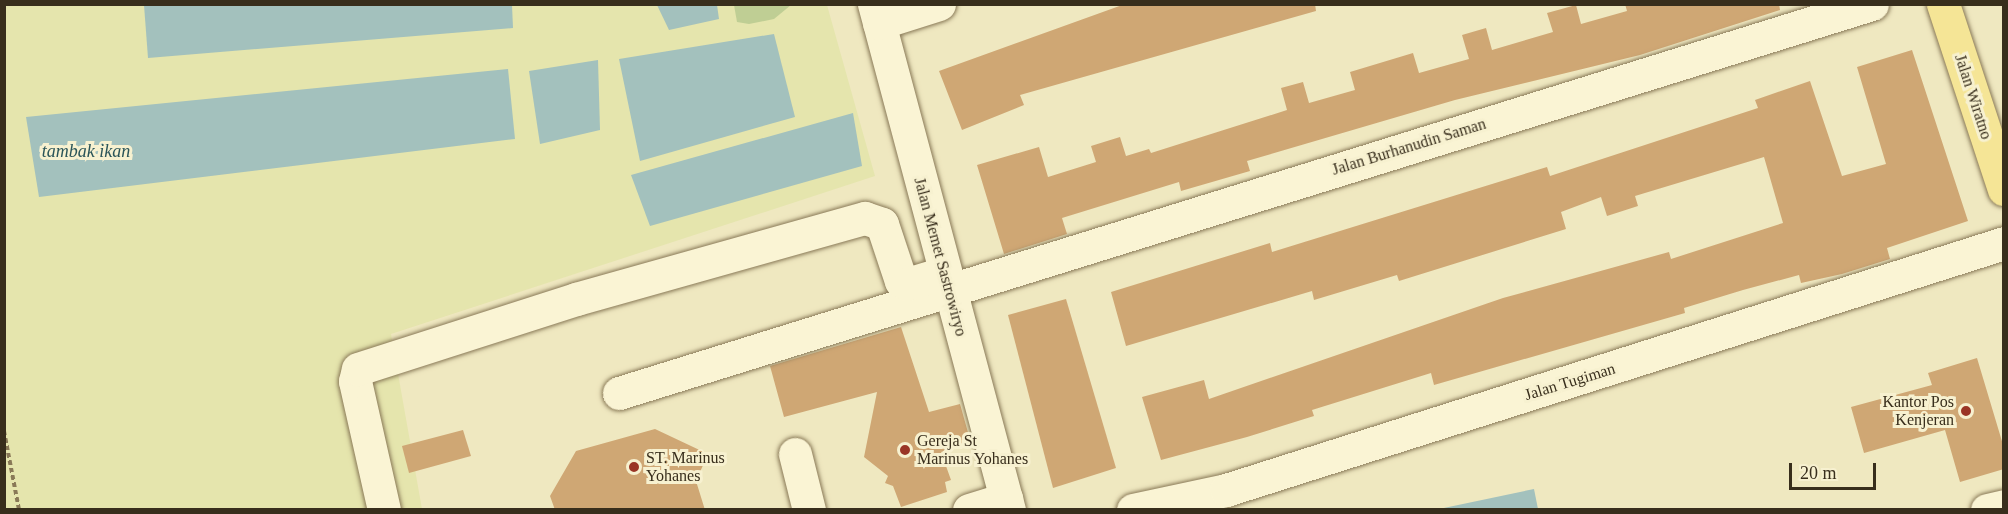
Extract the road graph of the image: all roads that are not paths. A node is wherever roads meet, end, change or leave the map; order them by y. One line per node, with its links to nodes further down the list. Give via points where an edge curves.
1 (939, 4): 4 (street)
2 (1872, 4): 9 (street, Jalan Burhanudin Saman)
3 (1943, 4): 5 (main road, Jalan Wiratno)
4 (876, 14): 6 (street, Jalan Memet Sastrowiryo)
5 (2004, 189)
6 (927, 209): 7 (street); 9 (street, Jalan Memet Sastrowiryo)
7 (882, 224): 9 (street, via 901,281); 14 (street, via 865,218 576,299 358,369 355,381)
8 (2004, 243): 17 (street, Jalan Tugiman, via 1226,490)
9 (945, 281): 10 (street); 12 (street, Jalan Memet Sastrowiryo)
10 (619, 393)
11 (795, 454): 15 (street)
12 (1007, 504): 16 (street)
13 (2004, 506): 18 (street)
14 (384, 510)
15 (809, 510)
16 (969, 510)
17 (1133, 510)
18 (1986, 510)

